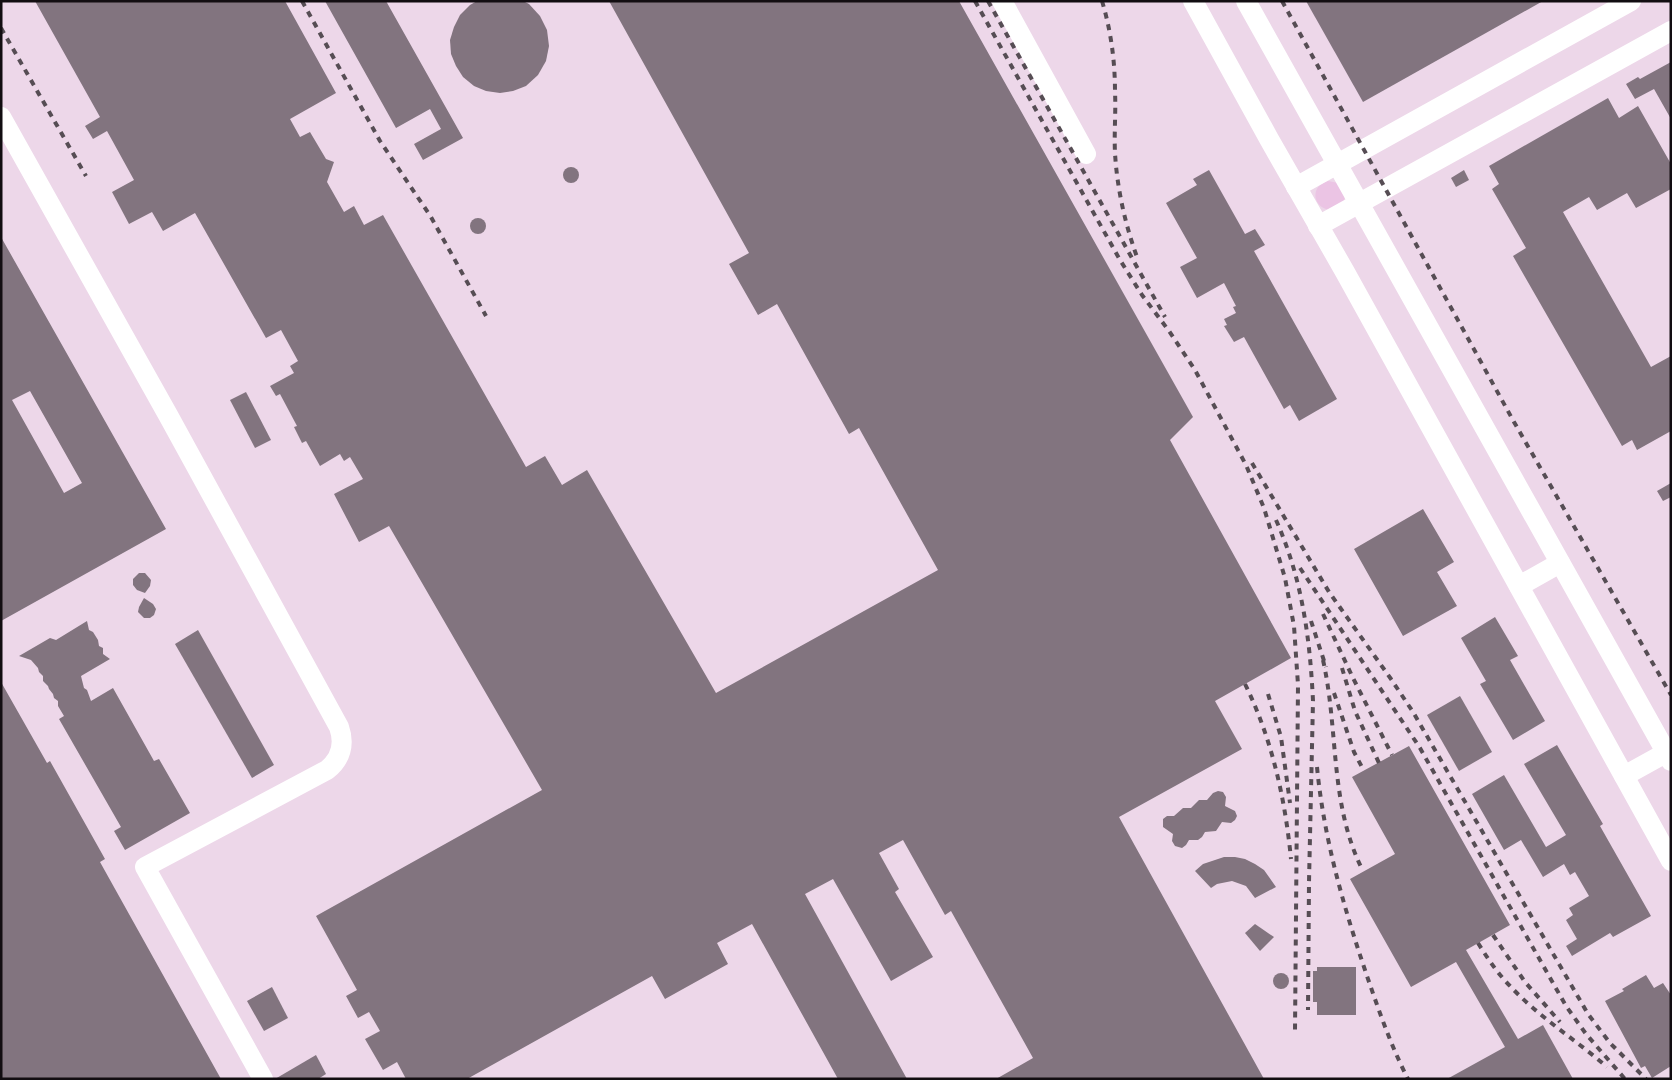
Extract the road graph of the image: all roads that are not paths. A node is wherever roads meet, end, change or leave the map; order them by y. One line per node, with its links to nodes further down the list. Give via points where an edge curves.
1 (1002, 1): 7 (lane)
2 (1193, 1): 9 (lane)
3 (1246, 1): 8 (lane)
4 (1631, 1): 8 (lane)
5 (1671, 31): 10 (lane)
6 (1, 117): 17 (lane, via 342,736 337,759 327,770 145,867)
7 (1086, 154)
8 (1338, 164): 9 (lane); 10 (lane)
9 (1296, 187): 11 (lane)
10 (1360, 203): 11 (lane); 12 (lane)
11 (1318, 226): 13 (lane)
12 (1560, 562): 13 (lane); 14 (lane)
13 (1519, 586): 15 (lane)
14 (1669, 755): 15 (lane)
15 (1624, 776): 16 (lane)
16 (1671, 861)
17 (263, 1079)

